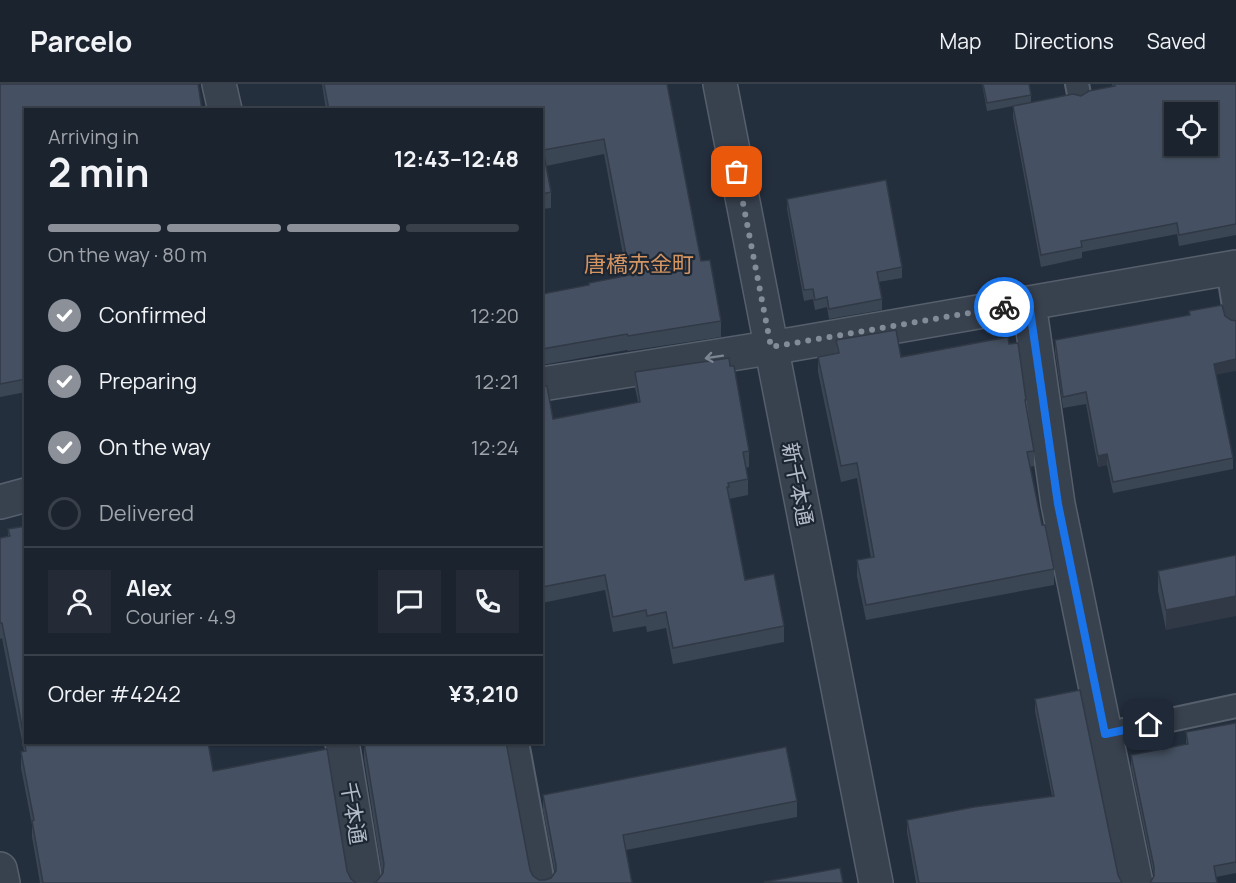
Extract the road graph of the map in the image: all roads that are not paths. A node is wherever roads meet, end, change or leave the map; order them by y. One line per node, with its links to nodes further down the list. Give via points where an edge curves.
1 (219, 84): 3 (street)
2 (720, 84): 7 (street, 新千本通)
3 (225, 108)
4 (1232, 268): 5 (street); 6 (lane)
5 (1029, 303): 7 (street); 12 (street, via 1058,504)
6 (1236, 319)
7 (771, 347): 8 (street, one-way to 8); 19 (street, 新千本通)
8 (543, 384)
9 (24, 496): 10 (street)
10 (0, 502)
11 (1236, 706): 12 (lane)
12 (1105, 734): 20 (street)
13 (342, 744): 17 (street, 千本通)
14 (517, 744): 18 (lane)
15 (0, 869): 16 (street)
16 (3, 883)
17 (365, 883)
18 (543, 883)
19 (876, 883)
20 (1136, 883)

